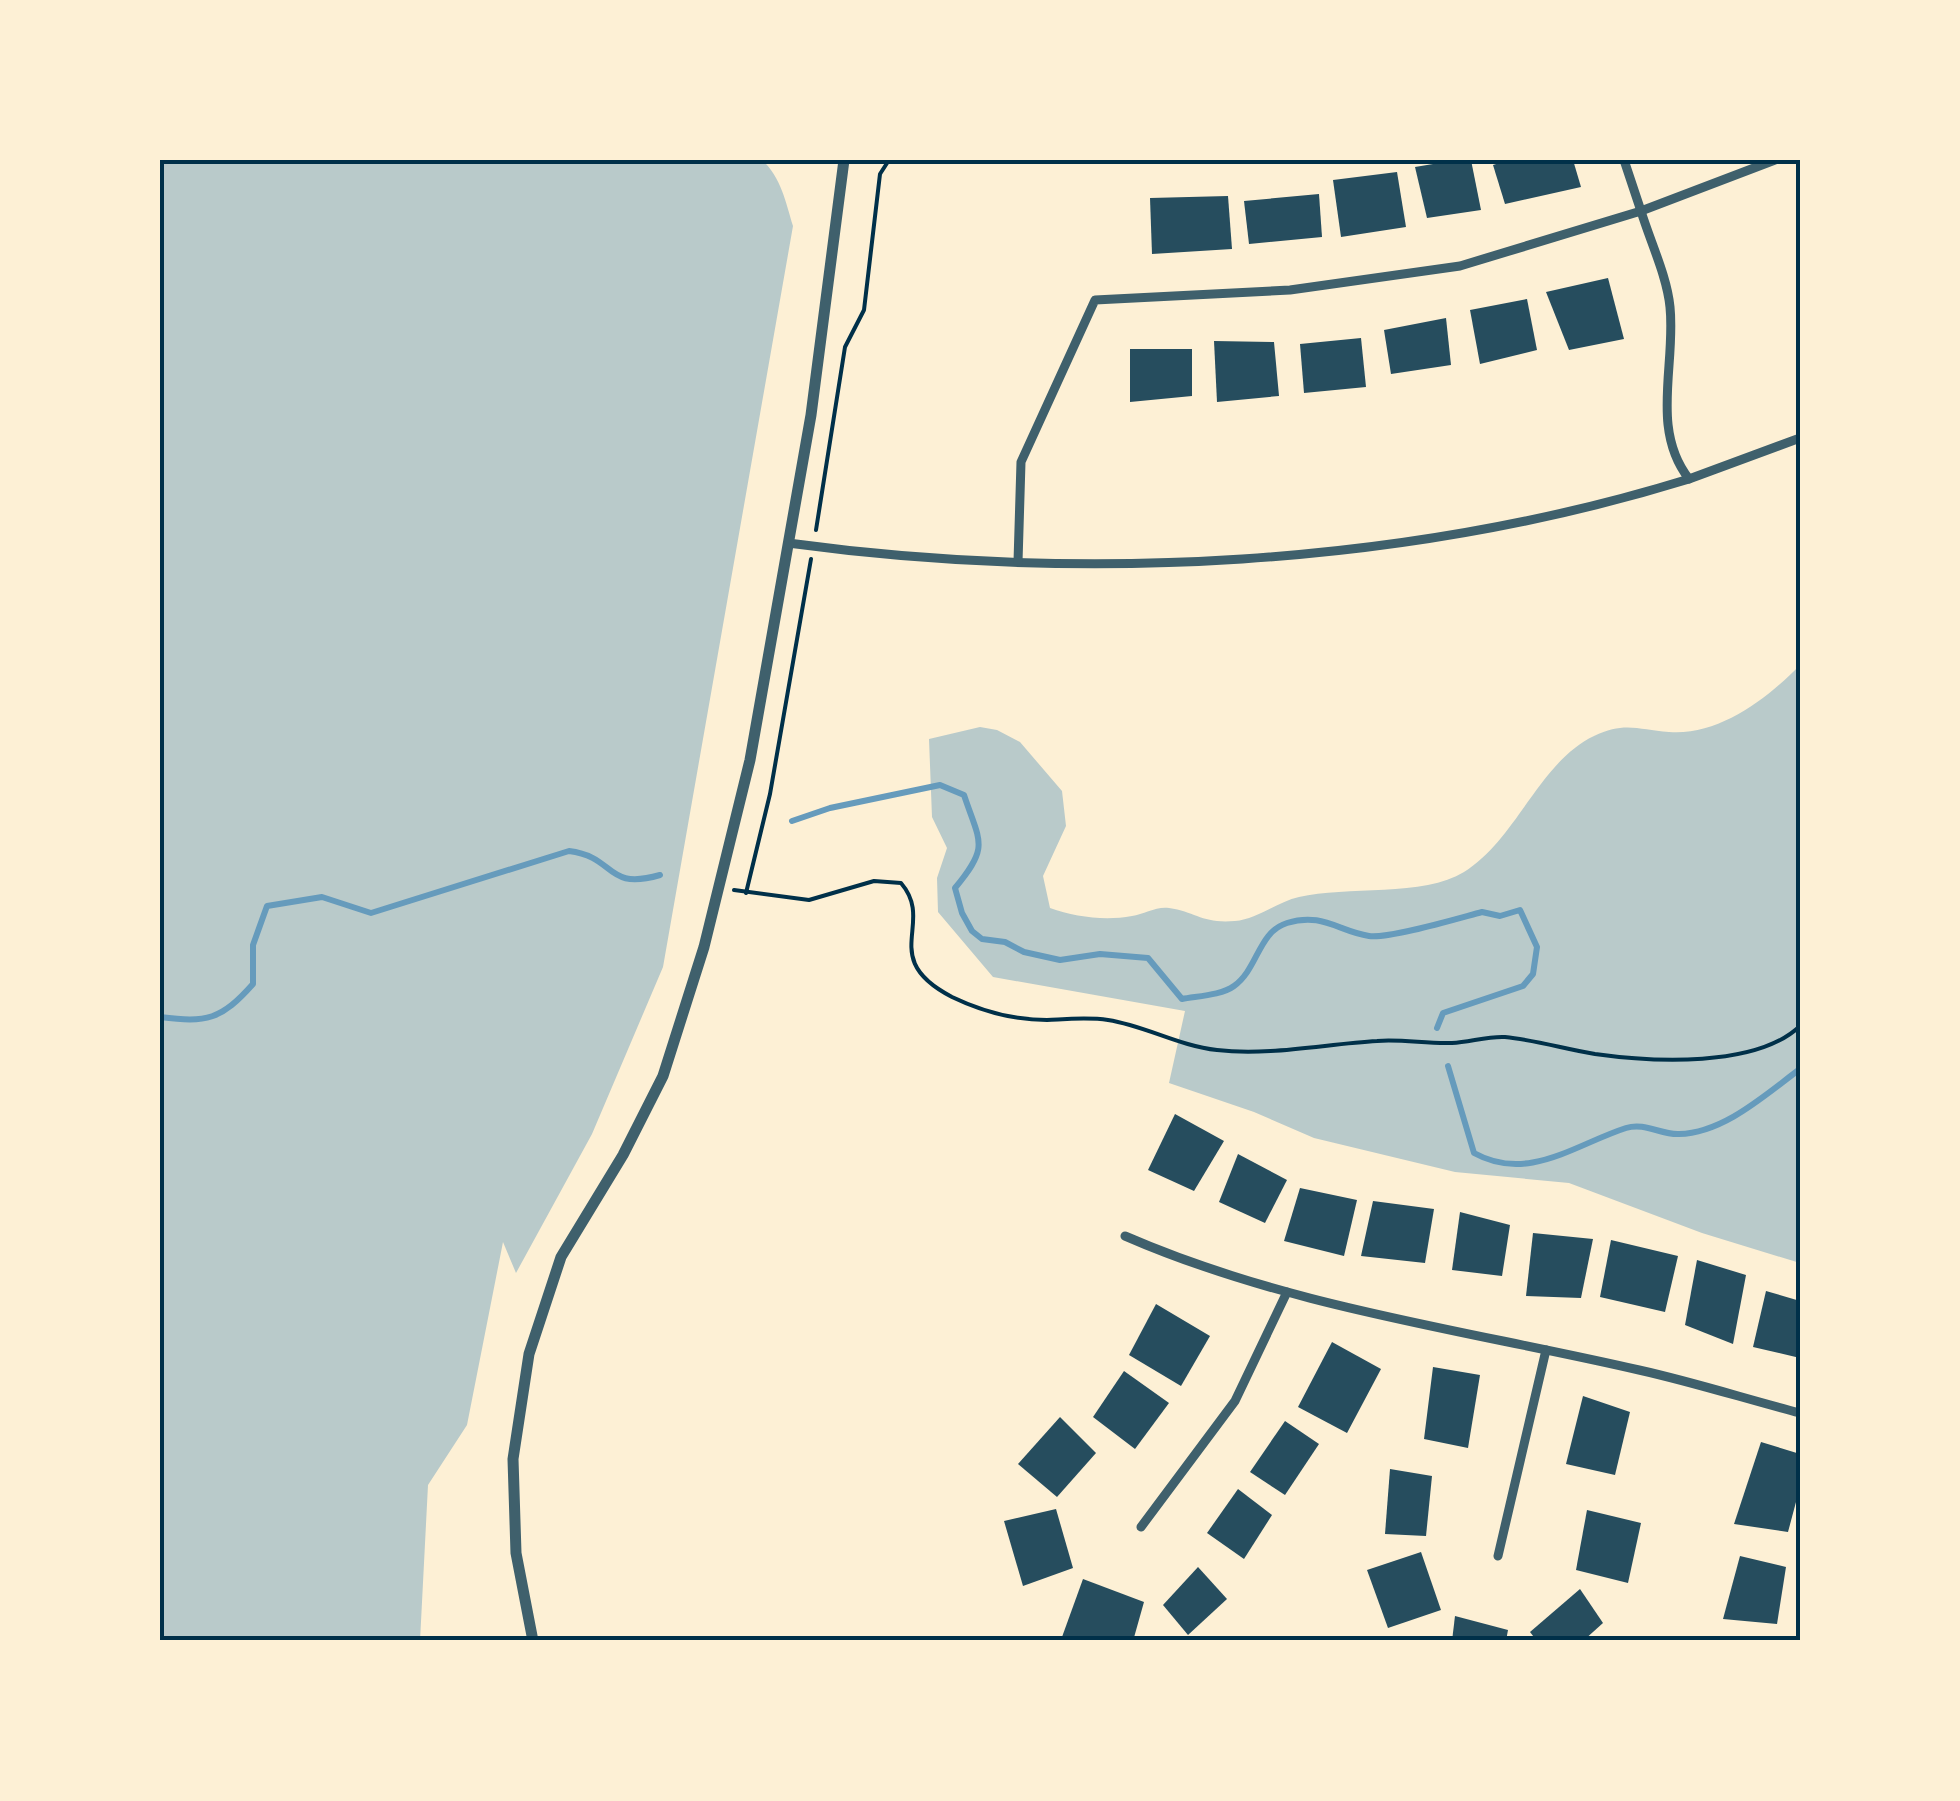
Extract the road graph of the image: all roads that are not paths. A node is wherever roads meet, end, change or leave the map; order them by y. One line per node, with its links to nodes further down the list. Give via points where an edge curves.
1 (844, 160): 7 (street)
2 (1624, 160): 4 (street)
3 (1774, 160): 4 (street)
4 (1641, 211): 6 (street, via 1670,304 1667,423 1676,462); 8 (street, via 1460,266 1290,290 1095,300 1020,462)
5 (1800, 438): 6 (street)
6 (1689, 479): 8 (street, via 1508,523 1318,553 1158,564)
7 (788, 543): 8 (street); 15 (street, via 750,760 704,947 663,1076 561,1257 530,1354 513,1459 516,1553)
8 (1018, 562)
9 (1125, 1236): 10 (street)
10 (1288, 1292): 11 (street); 13 (street, via 1235,1401)
11 (1546, 1350): 12 (street); 14 (street)
12 (1800, 1413)
13 (1141, 1527)
14 (1498, 1556)
15 (534, 1641)

